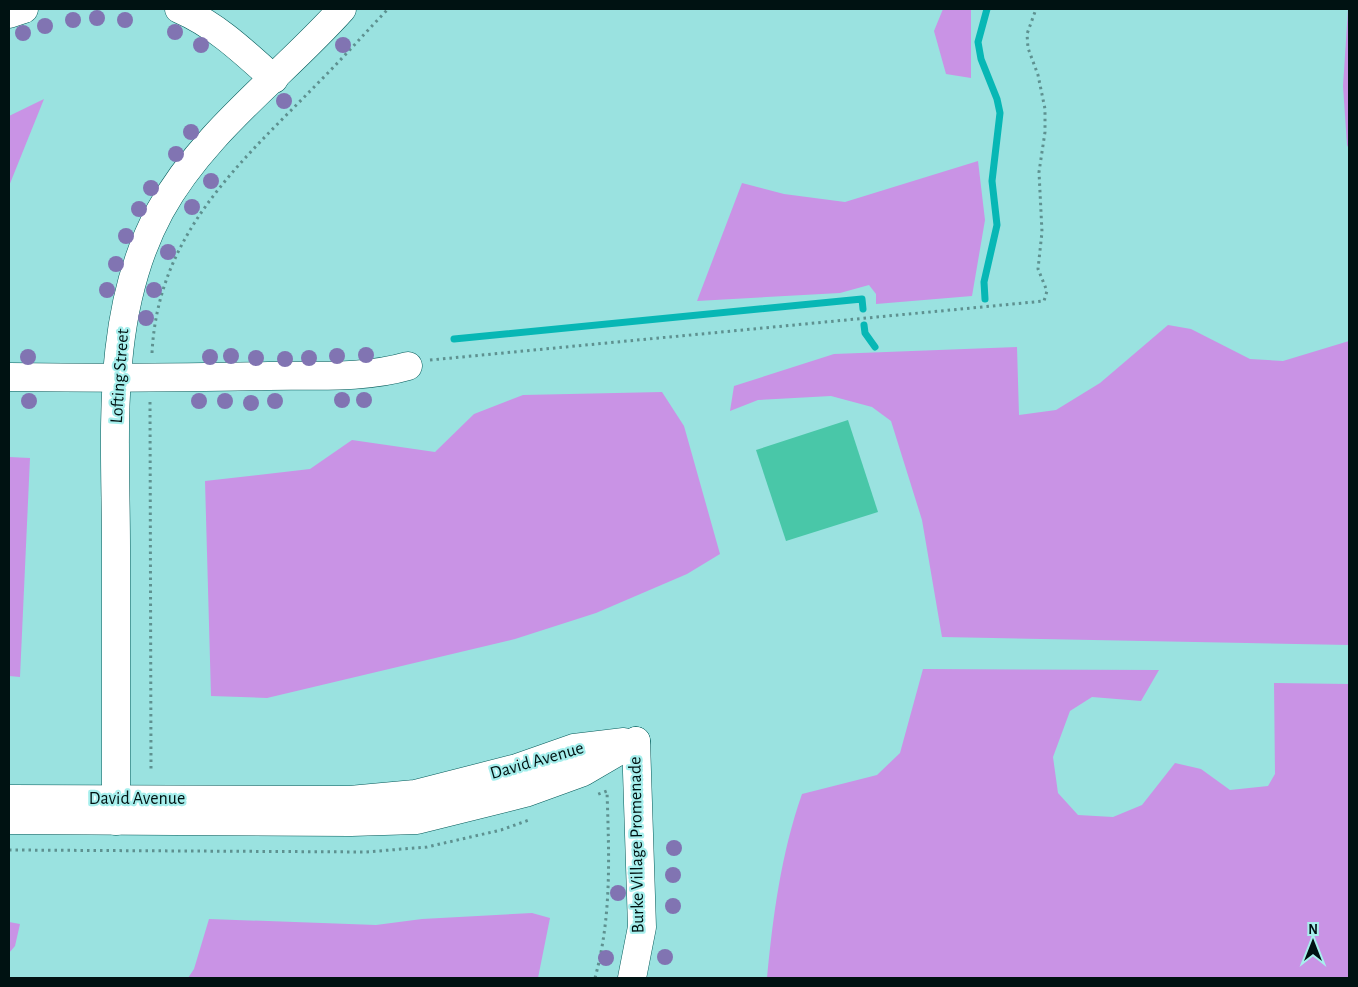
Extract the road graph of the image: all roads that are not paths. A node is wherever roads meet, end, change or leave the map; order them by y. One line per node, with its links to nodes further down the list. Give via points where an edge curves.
1 (24, 9): 4 (street)
2 (179, 9): 5 (street, via 229,39)
3 (342, 9): 5 (street, Lofting Street)
4 (9, 14)
5 (274, 79): 8 (street, Lofting Street, via 210,143 161,211 143,248 131,285 121,330)
6 (408, 366): 8 (street, via 383,372 345,374)
7 (9, 377): 8 (street)
8 (117, 378): 11 (street, Lofting Street)
9 (636, 741): 11 (street, David Avenue, via 582,772 525,793 417,820 350,822); 13 (street, Burke Village Promenade, via 642,926)
10 (9, 799): 11 (street, David Avenue)
11 (116, 810): 12 (street, David Avenue)
12 (9, 820)
13 (632, 978)

